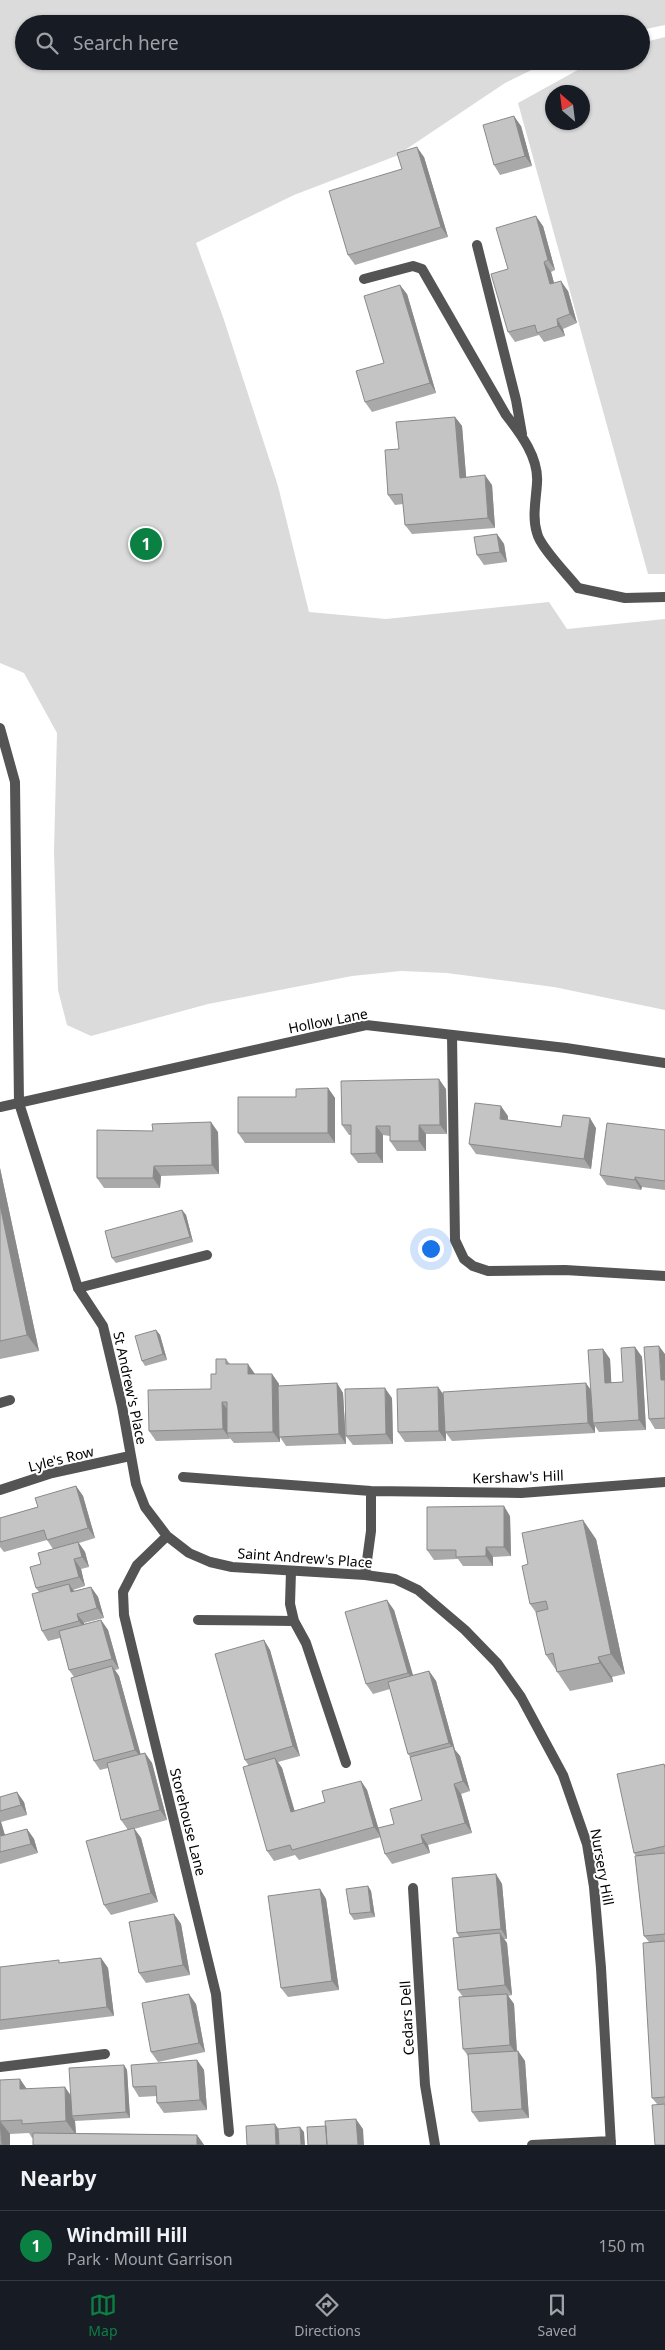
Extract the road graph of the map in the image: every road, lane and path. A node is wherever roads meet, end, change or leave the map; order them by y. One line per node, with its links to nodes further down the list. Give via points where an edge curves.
1 (477, 245): 3 (street)
2 (364, 279): 3 (street, via 413,266 422,269 506,415)
3 (523, 437): 4 (street, via 538,480 534,519 537,535 578,588 624,598)
4 (665, 597)
5 (0, 728): 8 (street, St Andrew's Place, via 15,782)
6 (452, 1035): 7 (street, Hollow Lane); 8 (street, Hollow Lane, via 366,1025); 11 (street, via 455,1240 464,1259 473,1266 488,1270 565,1270)
7 (665, 1063)
8 (18, 1103): 9 (street, Hollow Lane); 12 (street, St Andrew's Place)
9 (0, 1106)
10 (207, 1255): 12 (street)
11 (665, 1276)
12 (78, 1288): 13 (street, St Andrew's Place, via 103,1326)
13 (130, 1456): 16 (street, Lyle's Row, via 52,1473); 18 (street, St Andrew's Place, via 145,1507)
14 (183, 1477): 17 (street, Kershaw's Hill)
15 (665, 1482): 17 (street, Kershaw's Hill, via 521,1493)
16 (0, 1490)
17 (371, 1491): 20 (street, via 371,1531)
18 (167, 1536): 19 (street, Saint Andrew's Place, via 189,1553 210,1562); 28 (street, Storehouse Lane, via 137,1565 123,1592 124,1615 216,1994)
19 (292, 1572): 20 (street, Saint Andrew's Place); 23 (street, via 290,1604)
20 (365, 1575): 21 (street, Saint Andrew's Place, via 395,1579 418,1590)
21 (440, 1608): 29 (street, Nursery Hill, via 497,1663 521,1697 563,1775 587,1844 601,1968)
22 (198, 1620): 23 (street)
23 (294, 1621): 24 (street, via 306,1643)
24 (346, 1763)
25 (413, 1888): 30 (street, Cedars Dell, via 425,2085)
26 (105, 2054): 27 (street)
27 (0, 2067)
28 (229, 2132)
29 (611, 2143): 31 (street)
30 (435, 2145)
31 (532, 2145)

